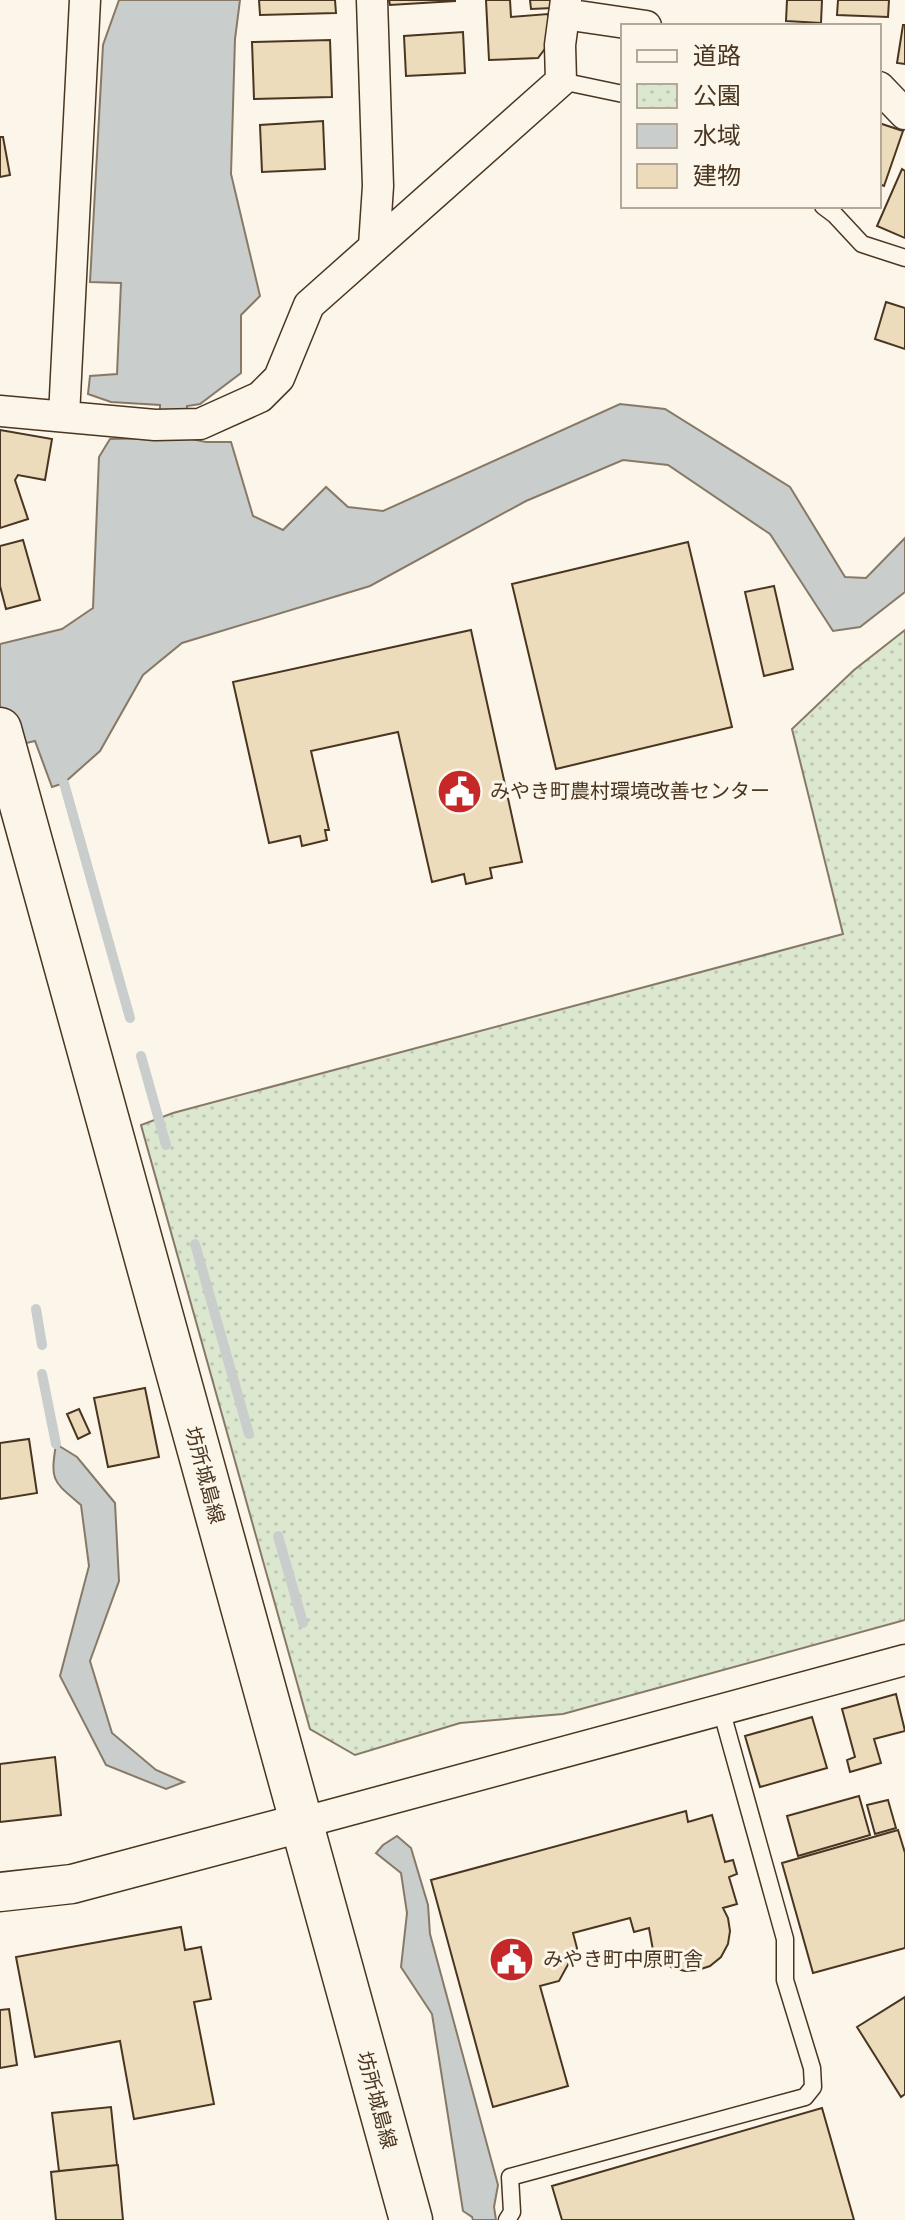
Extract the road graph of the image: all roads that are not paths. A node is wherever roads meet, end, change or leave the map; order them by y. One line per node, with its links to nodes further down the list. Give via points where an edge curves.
1 (85, 0): 13 (street)
2 (372, 0): 10 (street, via 378,186)
3 (565, 7): 4 (street); 5 (street)
4 (637, 24)
5 (561, 81): 7 (lane); 10 (street)
6 (881, 89): 8 (street)
7 (621, 94)
8 (905, 114)
9 (826, 208): 11 (lane, via 862,244)
10 (374, 246): 13 (street, via 309,305 279,378 260,397 190,426)
11 (905, 258)
12 (0, 411): 13 (street)
13 (64, 416)
14 (0, 729): 17 (main road, 坊所城島線)
15 (905, 1660): 16 (street)
16 (721, 1709): 17 (street); 20 (lane, via 785,1939 785,1980 813,2087 805,2097 510,2177 512,2212)
17 (301, 1823): 18 (street, via 72,1884); 19 (main road, 坊所城島線)
18 (0, 1892)
19 (411, 2220)
20 (507, 2220)

